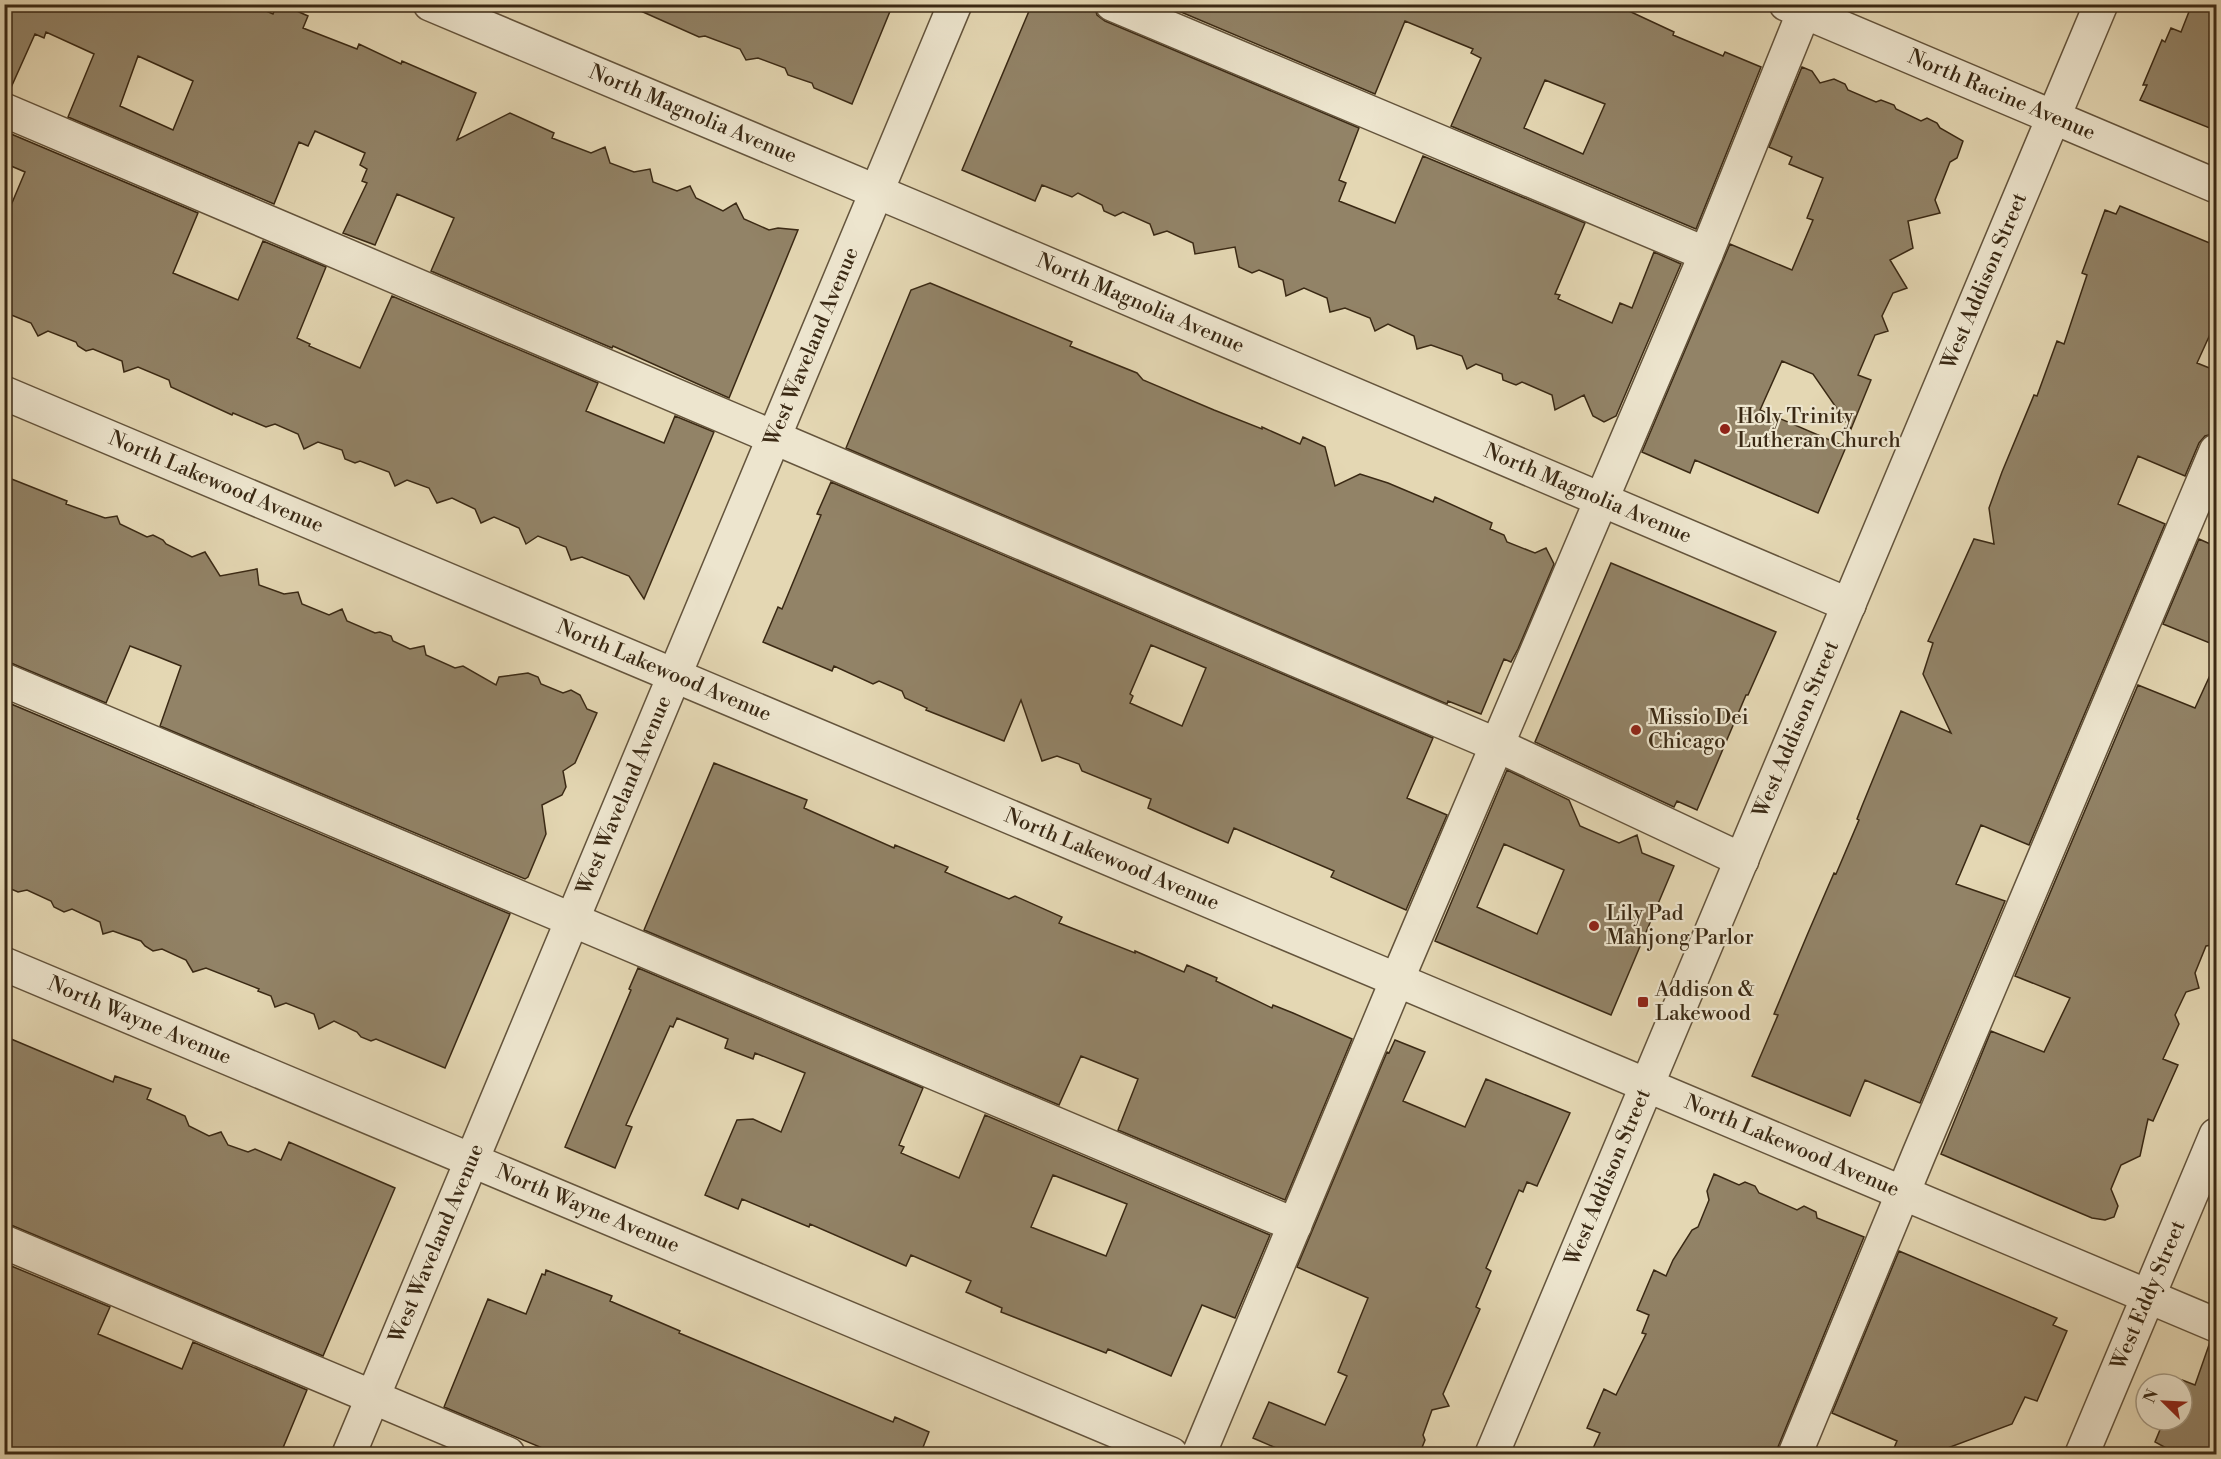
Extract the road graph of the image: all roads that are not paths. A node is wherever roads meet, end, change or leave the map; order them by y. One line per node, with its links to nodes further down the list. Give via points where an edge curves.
1 (430, 4): 9 (street, North Magnolia Avenue)
2 (955, 4): 9 (street, West Waveland Avenue)
3 (1112, 4): 10 (street)
4 (2101, 4): 7 (street, West Addison Street)
5 (1799, 7): 7 (street, North Racine Avenue); 10 (street)
6 (4, 110): 12 (street)
7 (2054, 118): 8 (street, North Racine Avenue); 15 (street, West Addison Street)
8 (2217, 186)
9 (877, 192): 12 (street, West Waveland Avenue); 14 (street, North Magnolia Avenue)
10 (1706, 254): 14 (street)
11 (4, 393): 16 (street, North Lakewood Avenue)
12 (774, 438): 16 (street, West Waveland Avenue); 18 (street)
13 (2217, 450): 26 (street)
14 (1602, 498): 15 (street, North Magnolia Avenue); 18 (street)
15 (1849, 605): 19 (street, West Addison Street)
16 (675, 676): 20 (street, West Waveland Avenue); 22 (street, North Lakewood Avenue)
17 (4, 680): 20 (street)
18 (1497, 745): 19 (street); 22 (street)
19 (1742, 860): 23 (street, West Addison Street)
20 (572, 920): 25 (street, West Waveland Avenue); 27 (street)
21 (4, 964): 25 (street, North Wayne Avenue)
22 (1397, 980): 23 (street, North Lakewood Avenue); 27 (street)
23 (1647, 1086): 26 (street, North Lakewood Avenue); 36 (street, West Addison Street)
24 (2217, 1135): 29 (street, West Eddy Street)
25 (471, 1162): 31 (street, West Waveland Avenue); 34 (street, North Wayne Avenue)
26 (1903, 1194): 29 (street, North Lakewood Avenue); 37 (street)
27 (1295, 1225): 35 (street)
28 (4, 1242): 31 (street)
29 (2149, 1297): 30 (street, North Lakewood Avenue); 38 (street, West Eddy Street)
30 (2217, 1326)
31 (373, 1396): 32 (street, West Waveland Avenue); 33 (street)
32 (348, 1455)
33 (508, 1455)
34 (1171, 1455)
35 (1199, 1455)
36 (1492, 1455)
37 (1795, 1455)
38 (2082, 1455)

